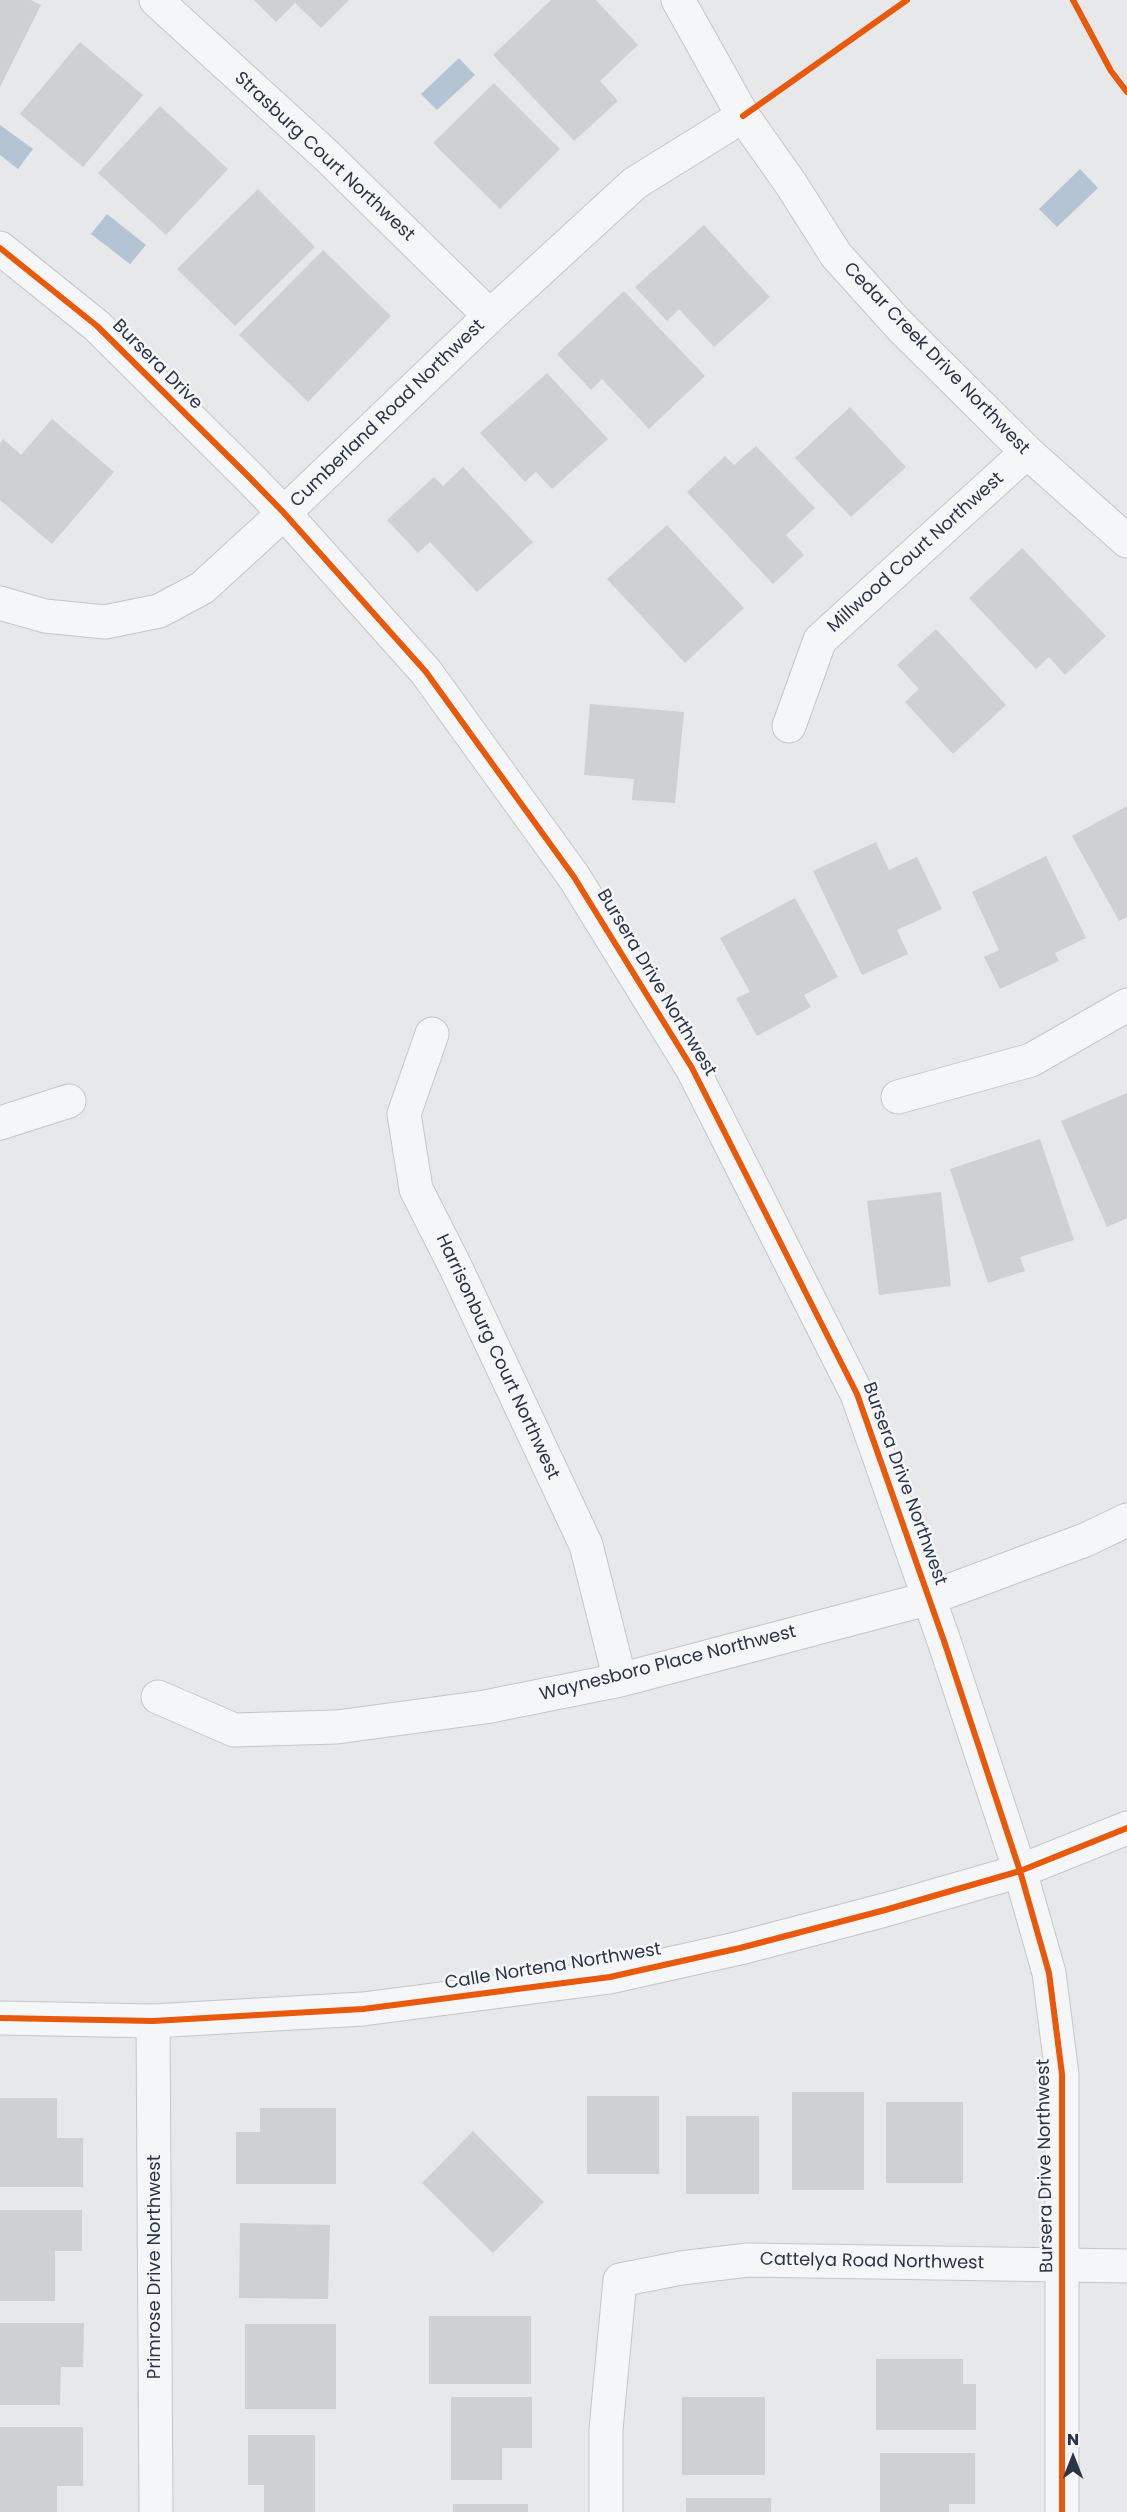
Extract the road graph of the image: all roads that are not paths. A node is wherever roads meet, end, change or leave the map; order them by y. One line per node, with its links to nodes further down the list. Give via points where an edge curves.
1 (156, 0): 5 (street, Strasburg Court Northwest, via 327,156)
2 (678, 0): 3 (street, Cedar Creek Drive Northwest)
3 (743, 116): 5 (street, Cumberland Road Northwest, via 635,183); 6 (street, Cedar Creek Drive Northwest, via 836,255 900,326)
4 (0, 248): 7 (street, Bursera Drive, via 97,326)
5 (490, 316): 7 (street, Cumberland Road Northwest)
6 (1026, 452): 8 (street, Cedar Creek Drive Northwest); 10 (street, Millwood Court Northwest, via 820,640)
7 (284, 513): 9 (street, Cumberland Road Northwest, via 202,588 159,611 105,622 45,616); 17 (street, Bursera Drive Northwest, via 426,672 574,877 692,1068 857,1394)
8 (1127, 541)
9 (0, 603)
10 (789, 726)
11 (1127, 1005): 13 (street, via 1031,1060)
12 (432, 1034): 18 (street, Harrisonburg Court Northwest, via 404,1114 416,1189 586,1545)
13 (898, 1097)
14 (69, 1101): 15 (street)
15 (0, 1123)
16 (1127, 1520): 17 (street, Waynesboro Place Northwest, via 1085,1540)
17 (930, 1598): 18 (street, Waynesboro Place Northwest); 21 (street, Bursera Drive Northwest)
18 (620, 1680): 19 (street, Waynesboro Place Northwest, via 485,1707 326,1727 234,1730)
19 (158, 1697)
20 (1127, 1828): 21 (street, Calle Nortena Northwest)
21 (1020, 1870): 23 (street, Calle Nortena Northwest, via 740,1948 610,1977 363,2009); 24 (street, Bursera Drive Northwest, via 1048,1973 1062,2074)
22 (0, 2018): 23 (street, Calle Nortena Northwest)
23 (153, 2021): 26 (street, Primrose Drive Northwest)
24 (1063, 2265): 25 (street, Cattelya Road Northwest); 27 (street, Cattelya Road Northwest, via 748,2260 620,2280 606,2429); 28 (street, Bursera Drive Northwest)
25 (1127, 2266)
26 (156, 2512)
27 (606, 2512)
28 (1062, 2512)

